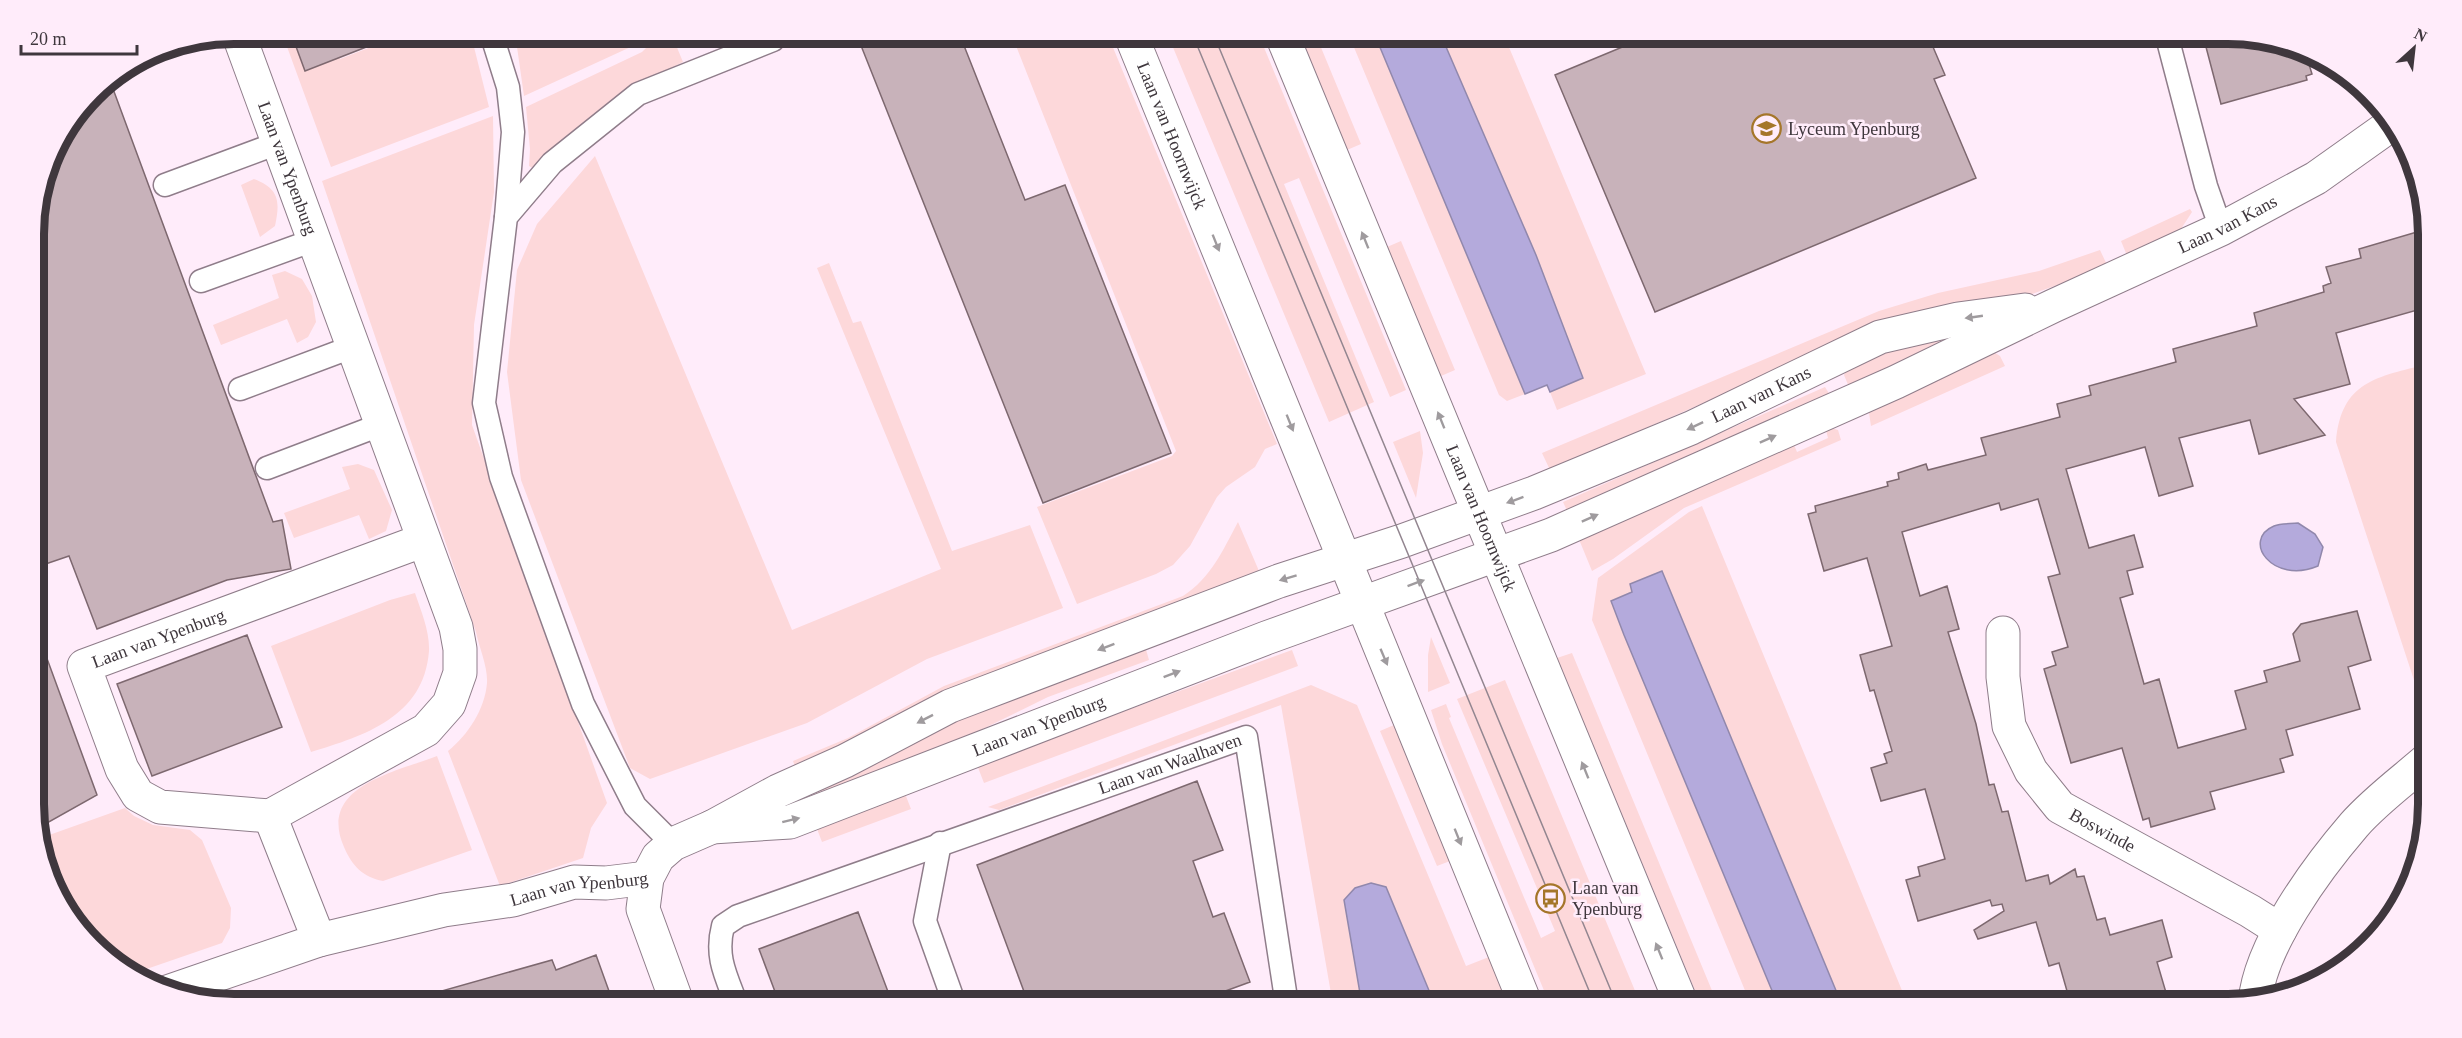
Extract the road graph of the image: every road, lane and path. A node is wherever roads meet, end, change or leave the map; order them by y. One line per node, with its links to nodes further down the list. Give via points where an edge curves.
1 (242, 44): 8 (street, Laan van Ypenburg)
2 (494, 44): 10 (lane, via 508,87 513,132)
3 (763, 44): 10 (lane, via 638,94 552,163)
4 (1134, 44): 22 (street, Laan van Hoornwijck, one-way to 22)
5 (1286, 44): 19 (street, Laan van Hoornwijck, one-way to 5)
6 (2169, 44): 11 (lane)
7 (2386, 128): 11 (street, Laan van Kans, via 2316,178)
8 (278, 143): 9 (lane); 12 (street, Laan van Ypenburg)
9 (165, 185)
10 (506, 217): 29 (lane, via 484,402 501,477 583,704 636,806)
11 (2221, 229): 14 (street, Laan van Kans)
12 (314, 240): 13 (lane); 15 (street, Laan van Ypenburg)
13 (201, 281)
14 (2053, 306): 19 (street, Laan van Kans, one-way to 19, via 1958,319 1880,337 1691,428); 21 (street, Laan van Kans, one-way to 14, via 1562,530 1896,382)
15 (352, 347): 16 (lane); 17 (street, Laan van Ypenburg)
16 (240, 389)
17 (380, 425): 18 (lane); 20 (street, Laan van Ypenburg)
18 (267, 468)
19 (1478, 513): 21 (street, Laan van Hoornwijck); 22 (street, Laan van Kans)
20 (424, 540): 26 (street, Laan van Ypenburg, via 456,627 460,649 460,673 449,704 426,730); 26 (street, Laan van Ypenburg, via 84,666 122,769 138,795 160,807)
21 (1496, 554): 23 (street, Laan van Ypenburg, one-way to 21); 40 (street, Laan van Hoornwijck, one-way to 21)
22 (1344, 561): 23 (street, Laan van Hoornwijck); 27 (street, Laan van Ypenburg, one-way to 27, via 1279,581 950,706)
23 (1361, 603): 27 (street, Laan van Ypenburg, one-way to 23, via 790,822); 39 (street, Laan van Hoornwijck, one-way to 39)
24 (2003, 633): 31 (street, Boswinde, via 2009,726 2031,771 2060,807)
25 (2418, 768): 31 (street, via 2355,824)
26 (270, 816): 32 (street)
27 (712, 827): 29 (street, Laan van Ypenburg)
28 (940, 843): 36 (lane, Laan van Waalhaven, via 738,915 723,926 719,943 721,963); 37 (lane, via 925,921); 38 (lane, Laan van Waalhaven, via 1246,737)
29 (673, 844): 30 (street, Laan van Ypenburg, via 658,857)
30 (647, 879): 32 (street, Laan van Ypenburg, via 574,882 513,900 444,910); 35 (street, via 643,909)
31 (2280, 930): 34 (street)
32 (319, 940): 33 (street, Laan van Ypenburg)
33 (181, 987)
34 (2255, 992)
35 (674, 994)
36 (733, 994)
37 (951, 994)
38 (1285, 994)
39 (1521, 994)
40 (1677, 994)

